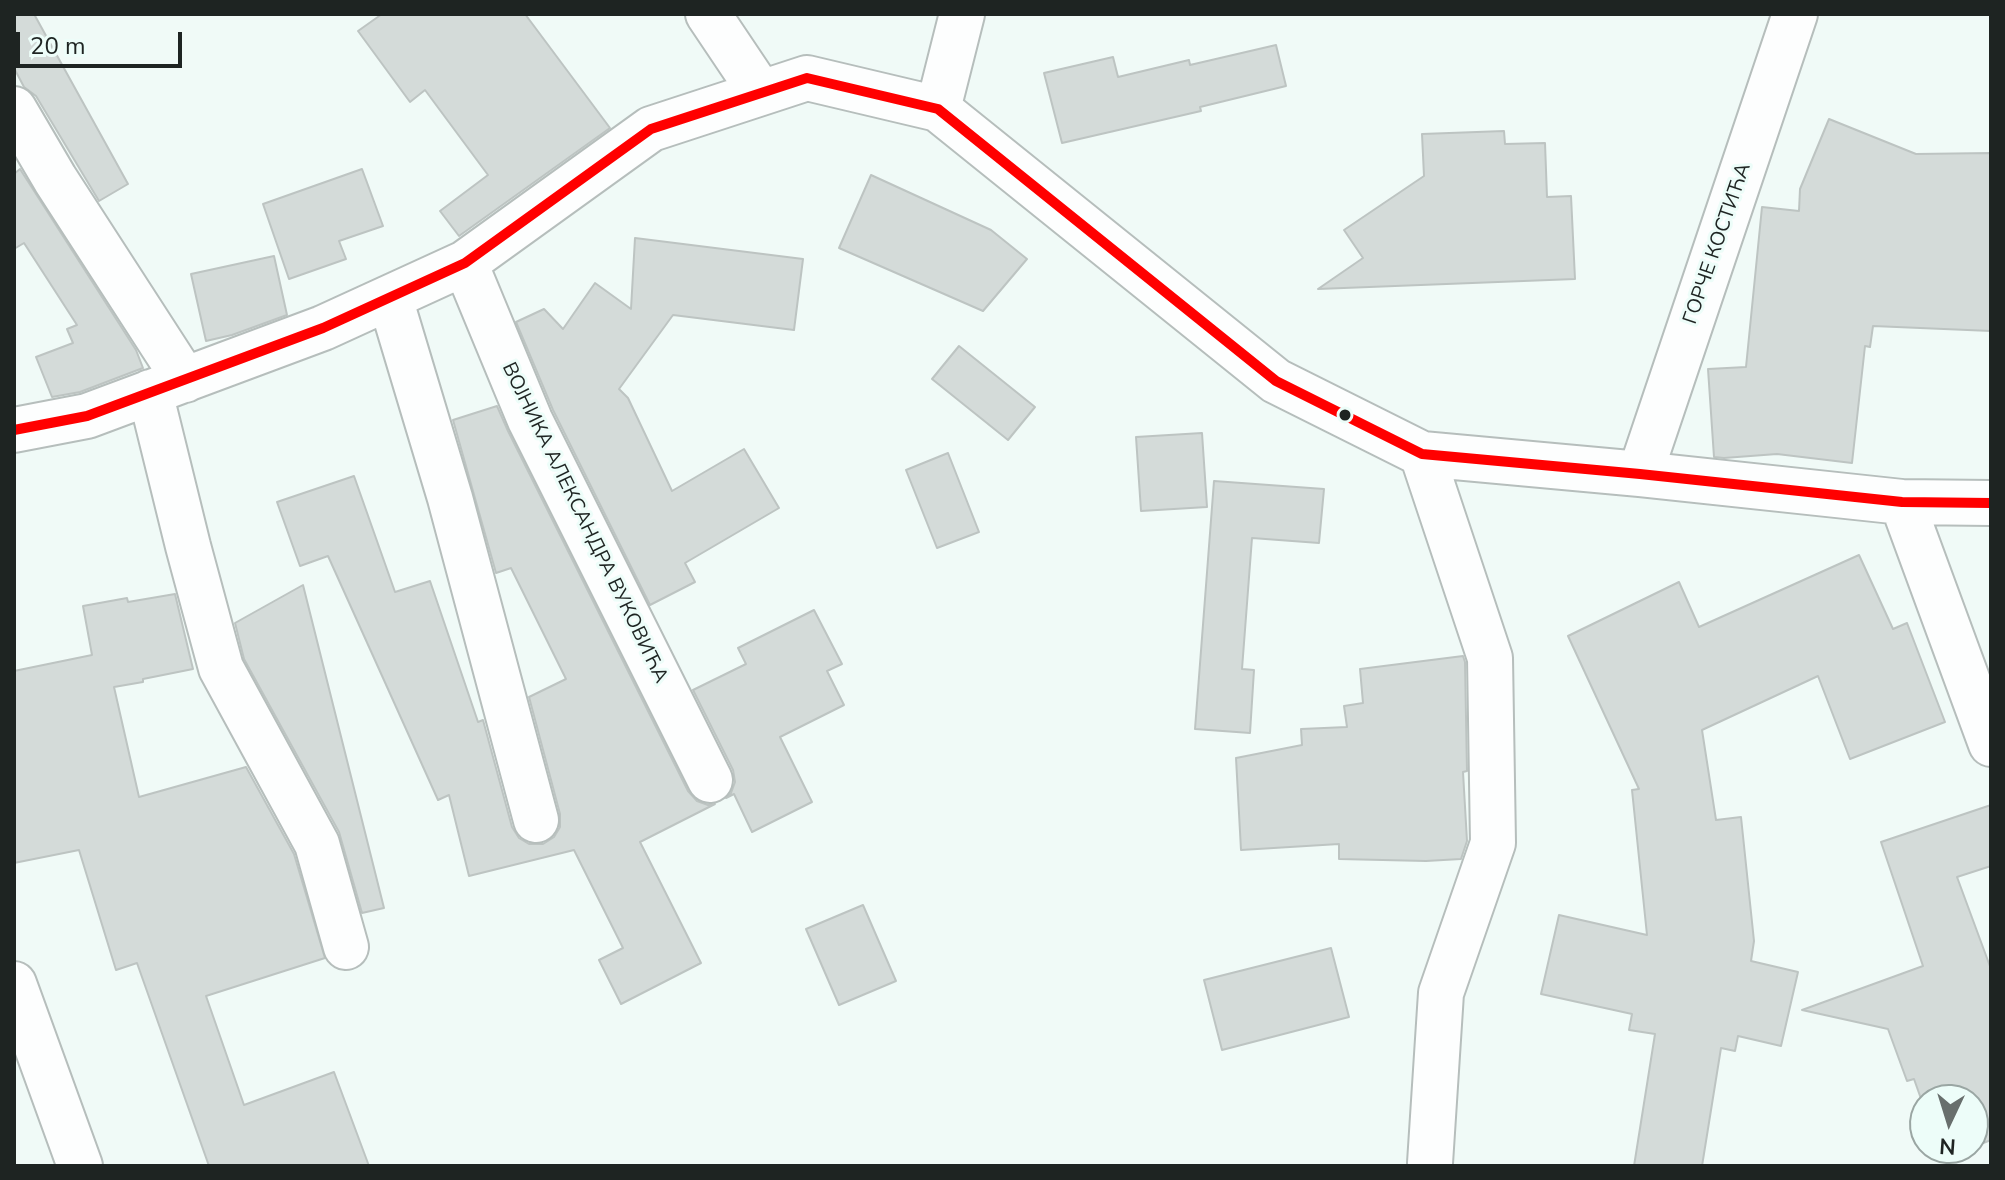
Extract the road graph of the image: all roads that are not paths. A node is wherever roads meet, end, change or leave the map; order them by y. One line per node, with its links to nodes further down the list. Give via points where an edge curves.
1 (708, 14): 4 (street)
2 (962, 14): 6 (street)
3 (1795, 14): 12 (street, ГОРЧЕ КОСТИЋА)
4 (761, 93): 6 (street, via 807,78); 7 (street, via 651,129)
5 (14, 109): 9 (street)
6 (938, 109): 11 (street, via 1276,381)
7 (465, 263): 8 (street); 16 (street, ВОЈНИКА АЛЕКСАНДРА ВУКОВИЋА, via 530,420)
8 (390, 298): 9 (street); 17 (street)
9 (167, 386): 10 (street, via 87,416); 18 (street, via 188,546 221,668 317,844)
10 (14, 430)
11 (1422, 454): 12 (street); 20 (street, via 1490,658 1493,843 1441,993)
12 (1640, 474): 13 (street)
13 (1902, 502): 14 (street); 15 (street)
14 (1991, 503)
15 (1991, 744)
16 (710, 780)
17 (536, 820)
18 (346, 947)
19 (14, 984): 21 (street)
20 (1430, 1163)
21 (80, 1166)

